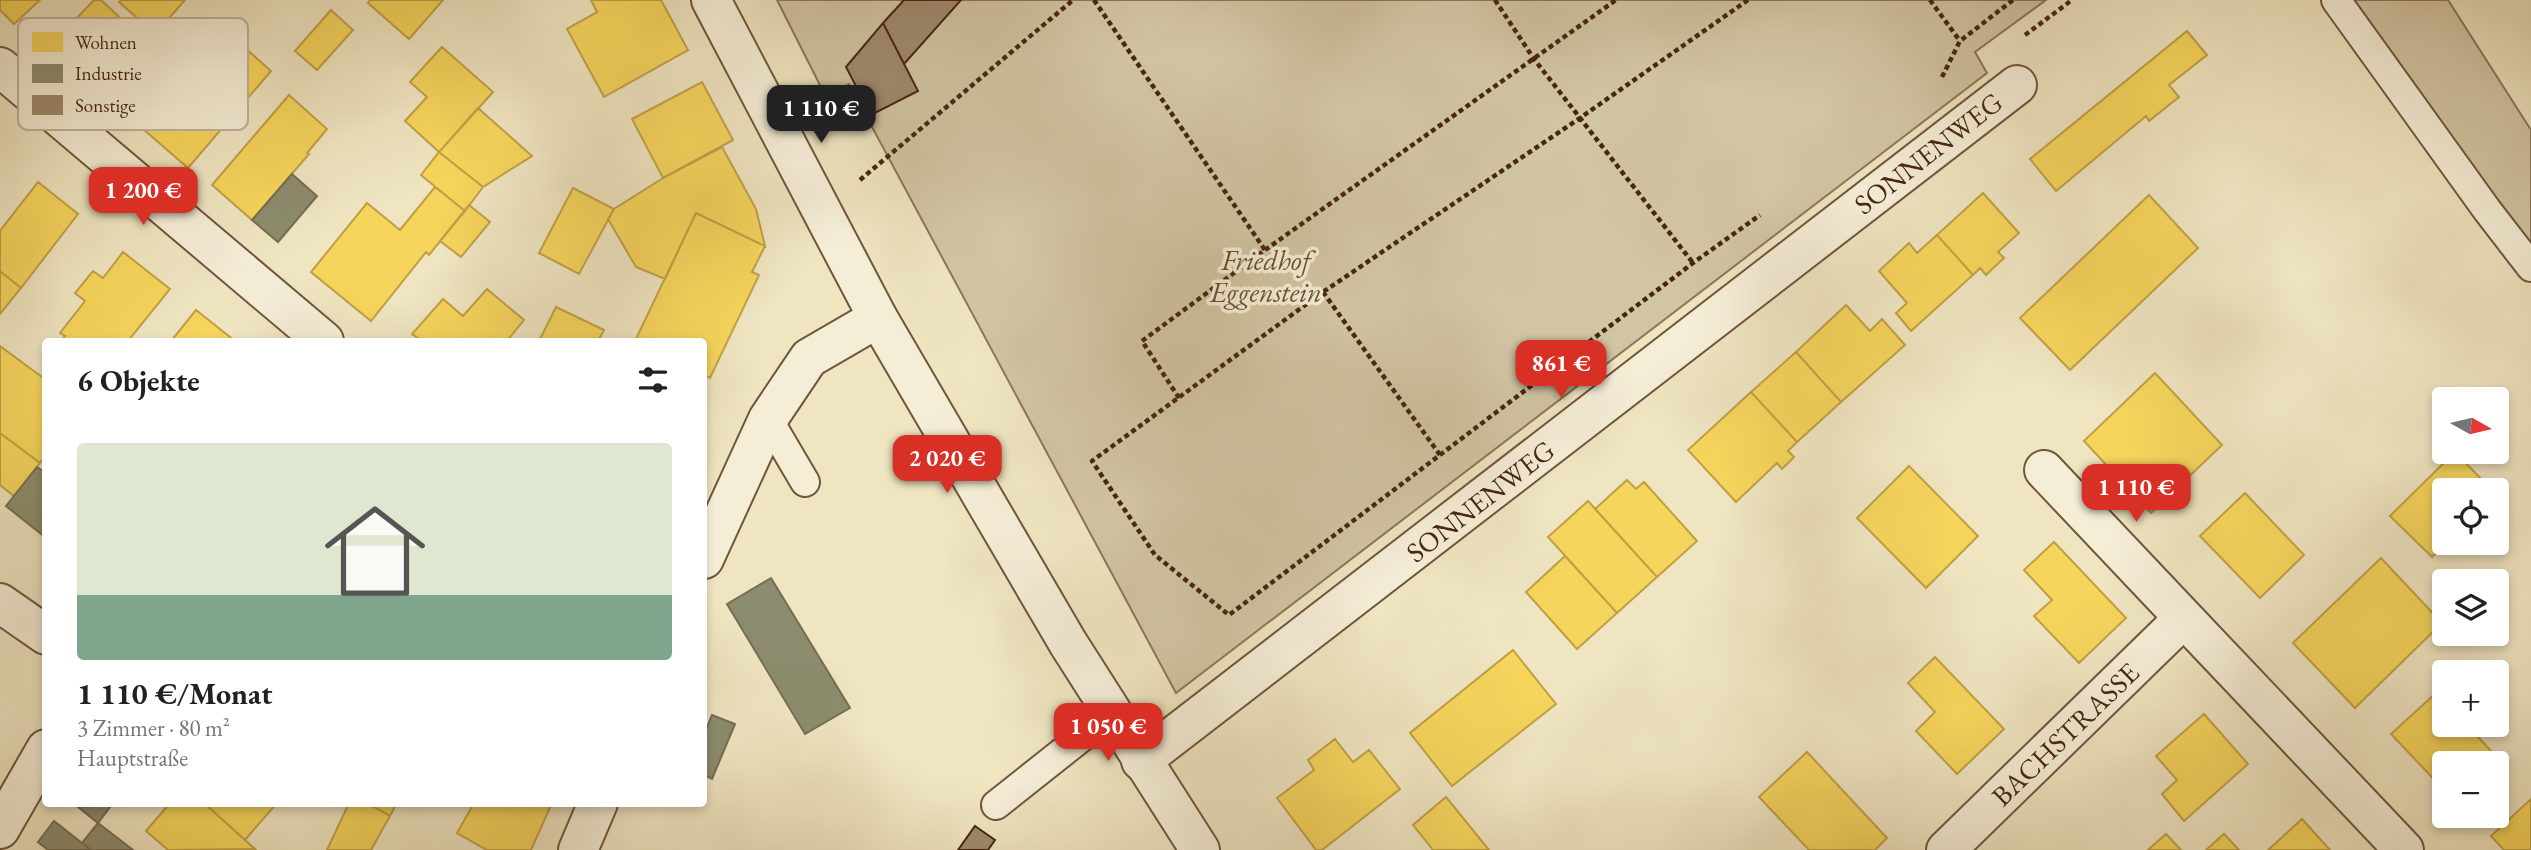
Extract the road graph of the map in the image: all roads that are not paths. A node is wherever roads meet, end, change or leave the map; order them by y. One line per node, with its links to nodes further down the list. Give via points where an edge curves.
1 (711, 0): 8 (street)
2 (2336, 0): 7 (lane)
3 (0, 66): 4 (street)
4 (18, 81)
5 (2017, 85): 19 (street, SONNENWEG)
6 (75, 130): 9 (street)
7 (2531, 267)
8 (878, 318): 10 (street, via 809,358); 17 (street)
9 (320, 338)
10 (768, 419): 12 (lane); 13 (street)
11 (2044, 470): 15 (street)
12 (805, 482)
13 (707, 552)
14 (0, 603): 16 (street)
15 (2184, 618): 25 (street, BACHSTRASSE); 26 (street)
16 (42, 632)
17 (1112, 713): 19 (street); 20 (lane)
18 (42, 757): 22 (street)
19 (1141, 761): 24 (street)
20 (996, 806)
21 (596, 807): 23 (street)
22 (0, 829)
23 (578, 850)
24 (1200, 850)
25 (1946, 850)
26 (2404, 850)

